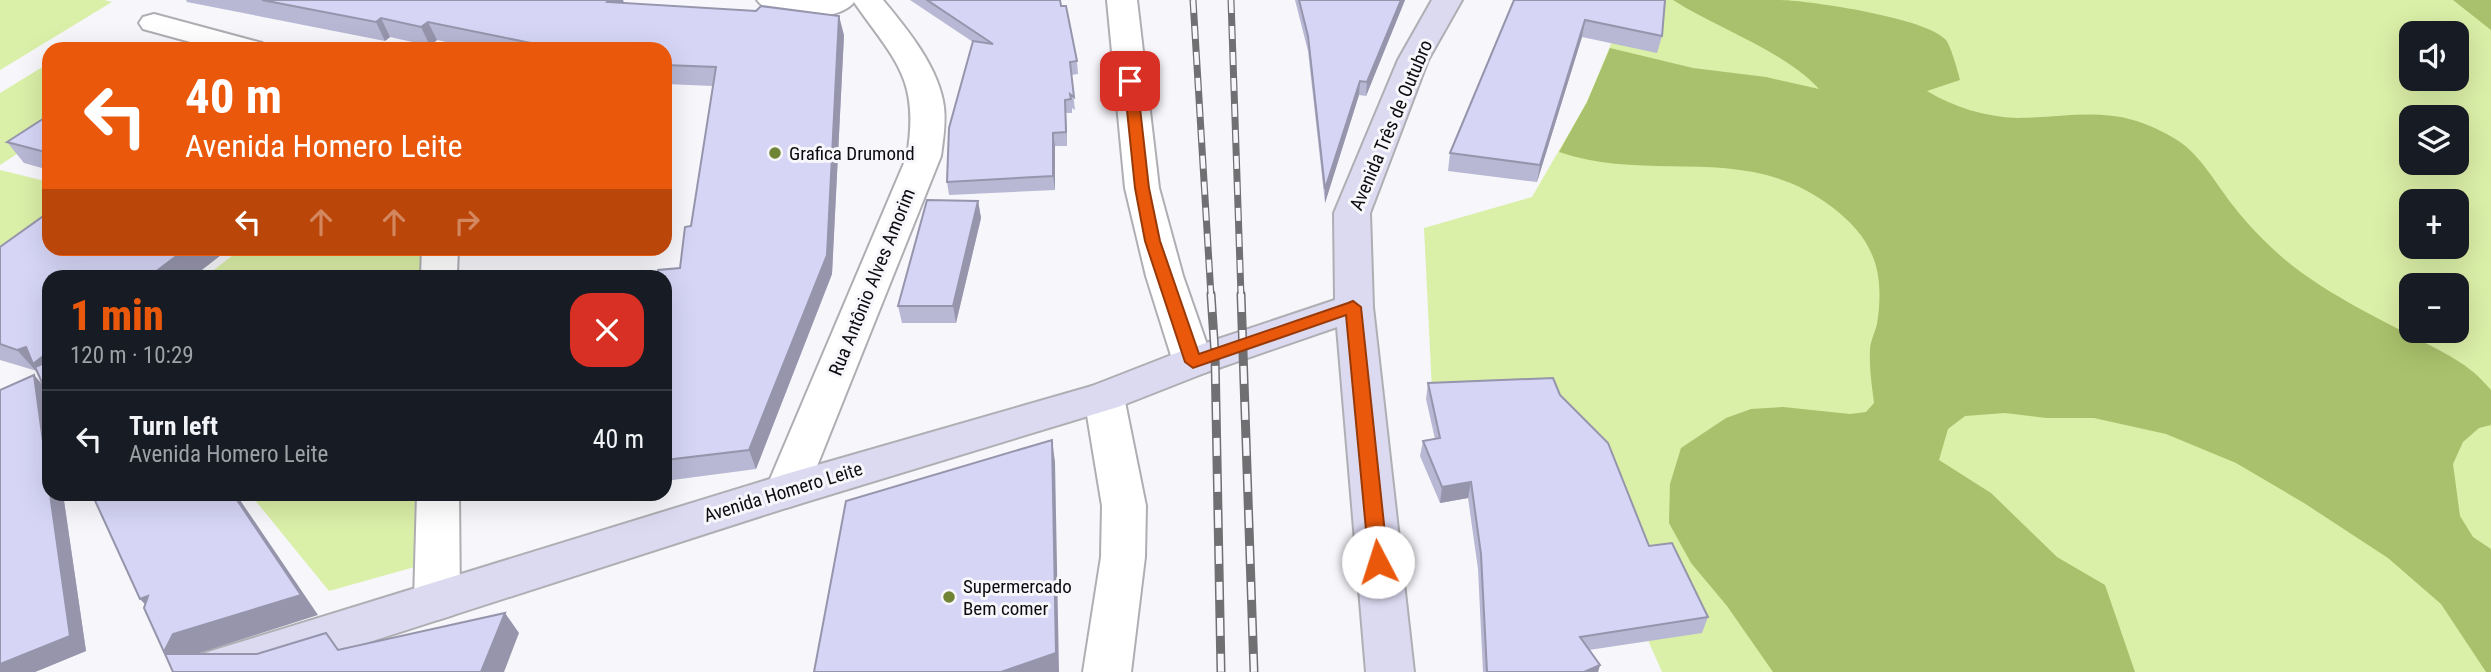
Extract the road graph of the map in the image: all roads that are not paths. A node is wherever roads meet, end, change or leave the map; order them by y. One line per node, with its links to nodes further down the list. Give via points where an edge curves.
1 (772, 0): 5 (street, via 802,9)
2 (867, 0): 7 (street, Rua Antônio Alves Amorim)
3 (1122, 0): 10 (street, via 1148,218 1159,266)
4 (1447, 0): 9 (street, Avenida Três de Outubro, via 1413,61 1352,213)
5 (835, 2): 7 (street)
6 (153, 23): 8 (street)
7 (892, 33): 12 (street, Rua Antônio Alves Amorim, via 926,97 929,127 924,156)
8 (225, 42)
9 (1353, 307): 10 (street, Avenida Homero Leite); 17 (street, Avenida Três de Outubro)
10 (1193, 362): 11 (street, Avenida Homero Leite)
11 (1104, 397): 12 (street, Avenida Homero Leite); 16 (street, via 1124,506 1123,557)
12 (786, 491): 14 (street, Avenida Homero Leite)
13 (438, 501): 14 (street)
14 (437, 601): 15 (street, Avenida Homero Leite)
15 (211, 672)
16 (1107, 672)
17 (1390, 672)

